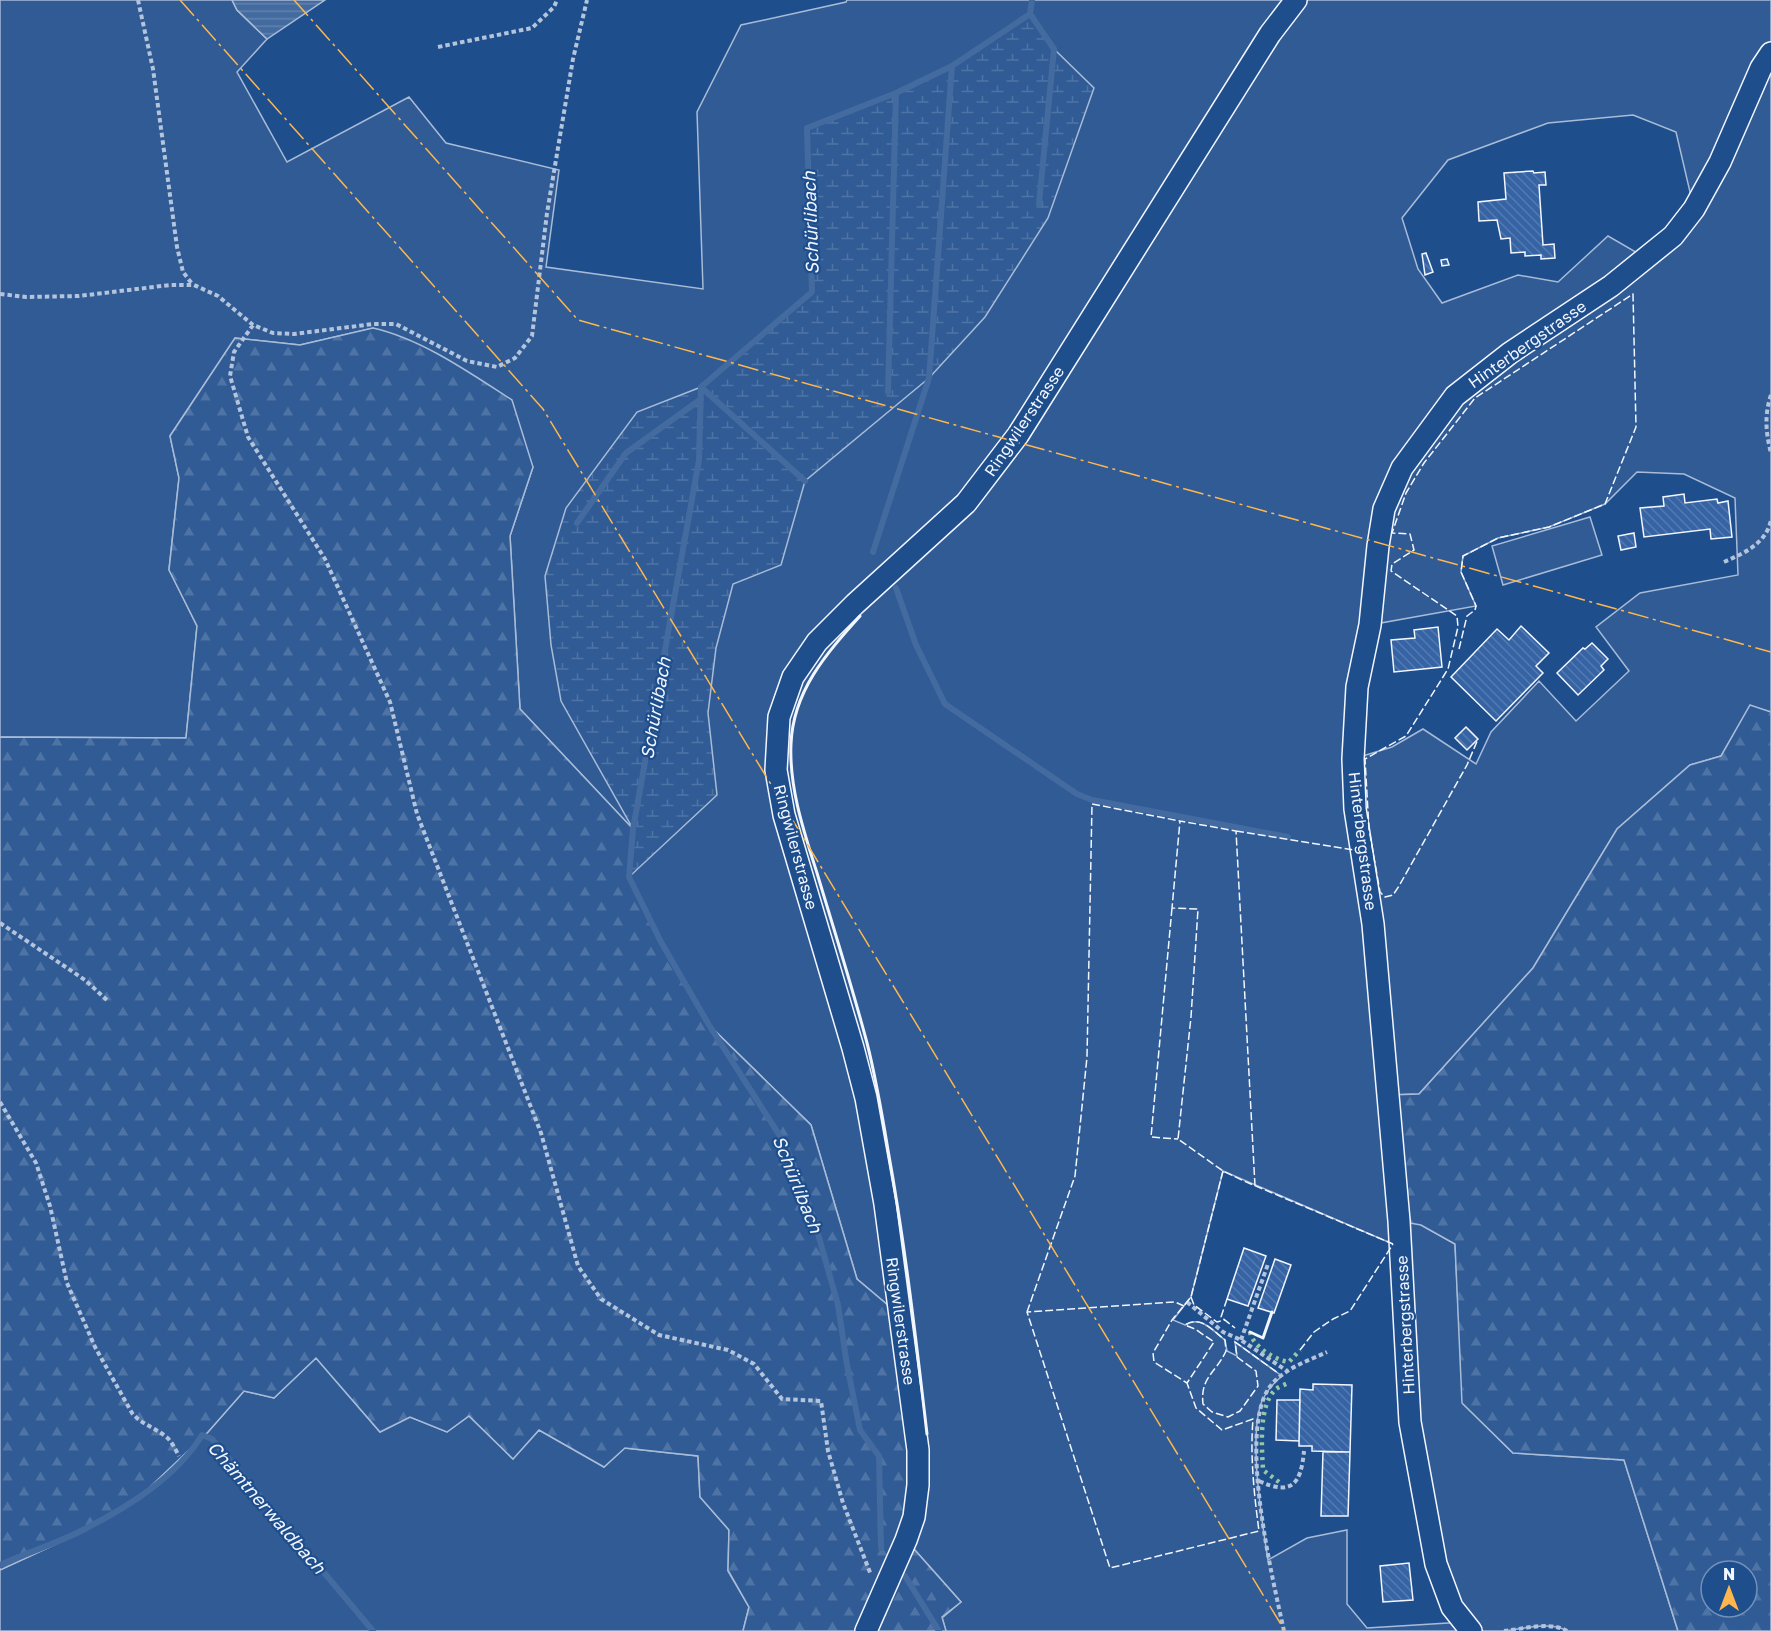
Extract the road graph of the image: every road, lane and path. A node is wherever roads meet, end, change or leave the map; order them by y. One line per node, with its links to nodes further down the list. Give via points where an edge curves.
1 (138, 0): 7 (path, via 153,69 177,247 183,272)
2 (557, 0): 5 (path, via 554,8 532,28)
3 (587, 0): 9 (path, via 548,202 532,336 515,358 497,367 467,361 396,324 294,334 273,333)
4 (1296, 0): 25 (street, Ringwilerstrasse, via 1270,34 1018,435 966,503 817,642 793,677 779,717 776,770 784,815 854,1048 868,1110 885,1204 918,1450 914,1517)
5 (438, 47)
6 (1771, 53): 28 (street, Hinterbergstrasse, via 1720,162 1694,209 1673,236 1611,286 1510,353 1455,396 1402,468 1384,509 1370,625 1357,687 1355,809 1374,935 1399,1221 1410,1422 1436,1564 1452,1607)
7 (194, 285): 8 (path, via 79,296); 9 (path, via 218,296)
8 (0, 294)
9 (253, 325): 25 (path, via 234,352 230,376 248,437 324,559 390,702 417,814 541,1132 578,1266 600,1299 659,1335 728,1350 754,1364 782,1399 822,1401 828,1451 843,1503 873,1581)
10 (1771, 395): 11 (path, via 1766,435)
11 (1771, 453)
12 (1771, 520): 13 (path, via 1752,549)
13 (1724, 562)
14 (0, 923): 15 (path, via 86,980)
15 (108, 1001)
16 (0, 1102): 23 (path, via 36,1163 67,1283 95,1347 132,1413 171,1441)
17 (1268, 1264): 19 (path)
18 (1187, 1302): 19 (path, via 1223,1332)
19 (1241, 1340): 21 (path)
20 (1327, 1352): 21 (path)
21 (1287, 1371): 24 (path, via 1270,1386 1261,1403 1256,1437)
22 (1304, 1451): 24 (path, via 1297,1482 1287,1488 1275,1488)
23 (179, 1456)
24 (1259, 1481): 27 (path, via 1268,1561)
25 (884, 1592): 26 (street, Ringwilerstrasse)
26 (866, 1631)
27 (1284, 1631)
28 (1471, 1631)
29 (1504, 1631): 30 (path, via 1541,1626)
30 (1567, 1631)

